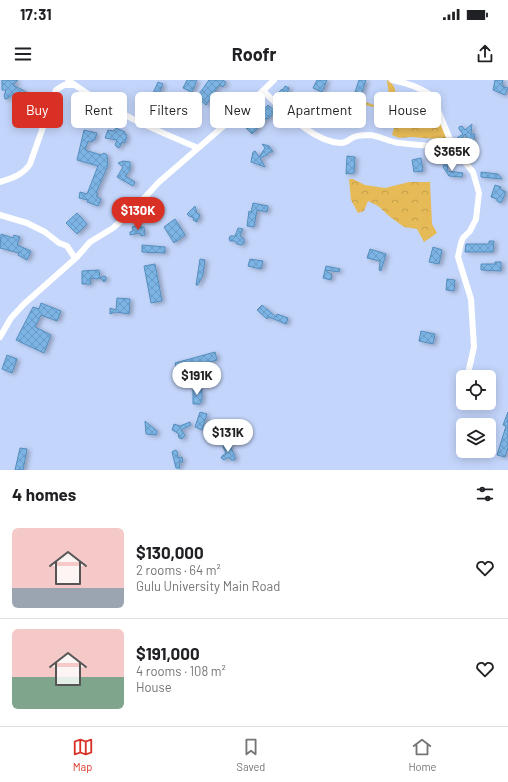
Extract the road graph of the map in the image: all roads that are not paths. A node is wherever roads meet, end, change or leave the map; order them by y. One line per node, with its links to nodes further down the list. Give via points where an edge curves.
1 (68, 80): 4 (street)
2 (274, 80): 5 (street)
3 (392, 80): 7 (street, via 410,84 432,96)
4 (74, 85): 6 (street, via 141,124); 8 (street, via 64,85 56,90 27,169 20,175)
5 (263, 91): 6 (street); 7 (street, via 311,133 323,139 343,142 355,136 367,135 398,143)
6 (198, 148): 10 (street, via 113,228 90,242)
7 (454, 149): 12 (street, via 473,172 479,193 476,219 461,242 458,257 471,299 474,346)
8 (0, 182)
9 (0, 215): 10 (street, via 27,223 45,232 67,246)
10 (75, 258): 11 (street, via 15,313)
11 (0, 337)
12 (469, 369)

